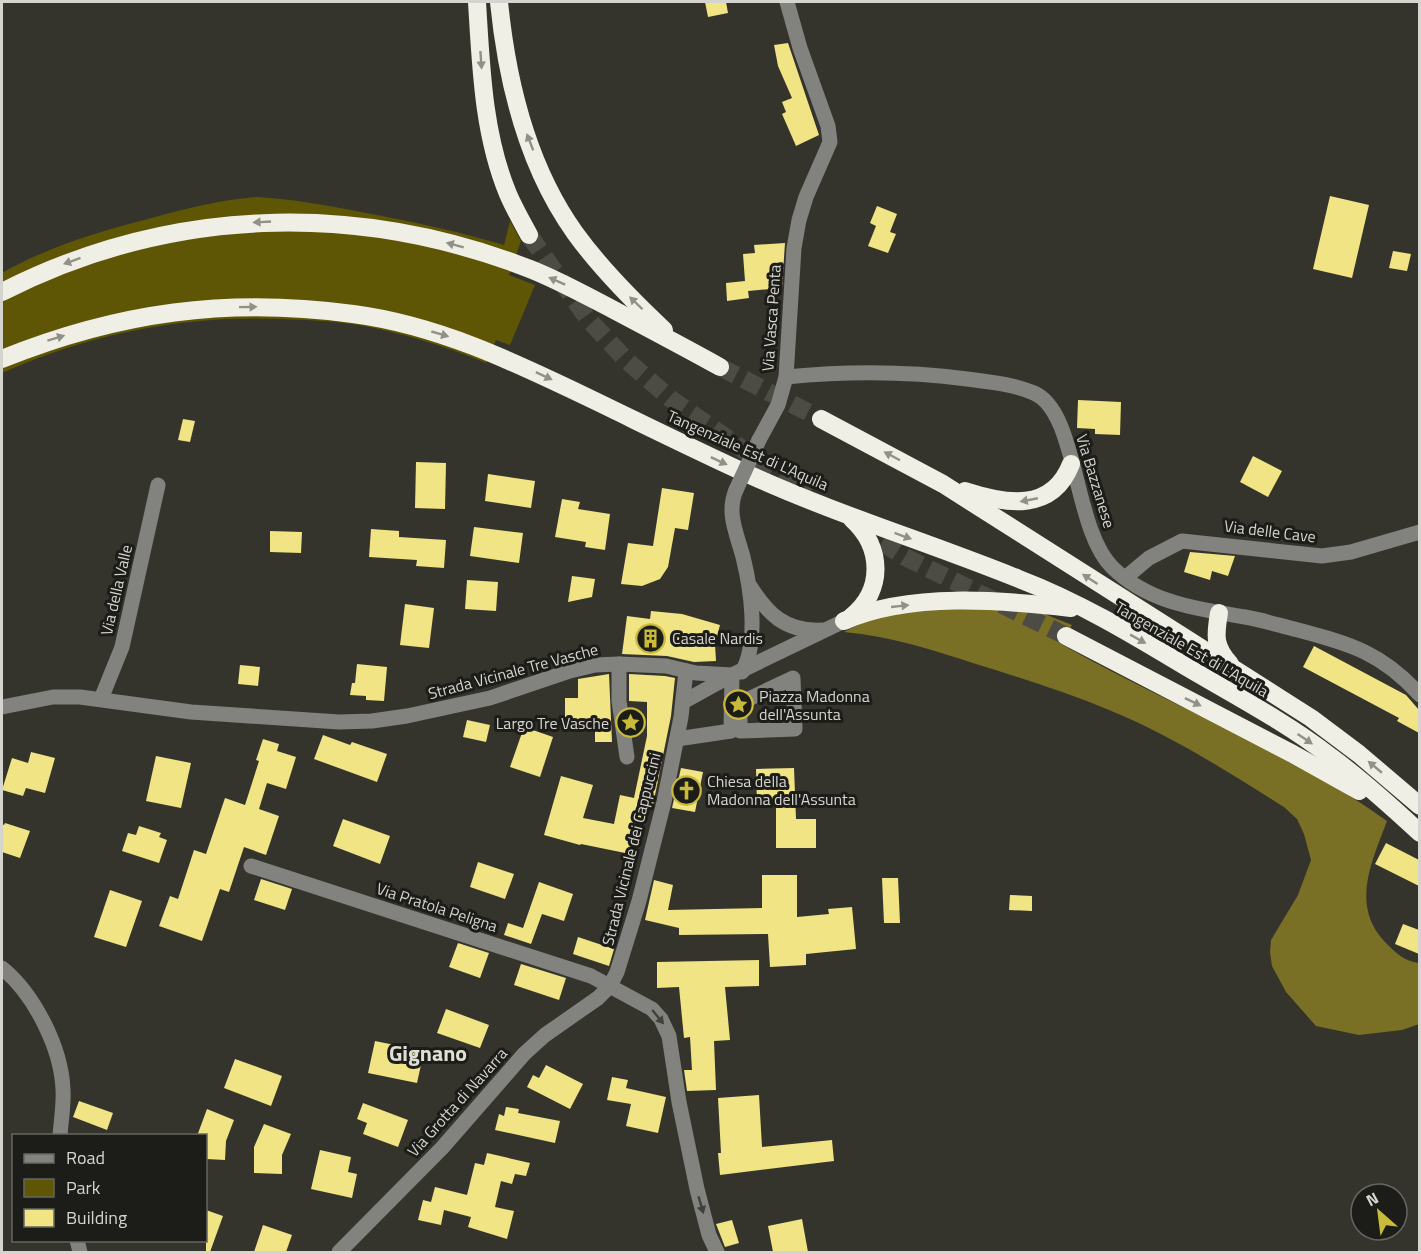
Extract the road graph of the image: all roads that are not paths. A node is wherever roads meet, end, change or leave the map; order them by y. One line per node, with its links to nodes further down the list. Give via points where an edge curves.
1 (477, 2): 4 (highway, one-way to 4, via 491,141 508,195)
2 (499, 2): 6 (highway, one-way to 2, via 592,255 558,206 537,162 513,89)
3 (787, 2): 9 (street, Via Vasca Penta, via 831,140 801,209 797,228)
4 (529, 235)
5 (2, 292): 6 (highway, one-way to 5, via 568,286 511,262 452,244 325,222 238,224 172,232 116,246)
6 (678, 344): 8 (highway)
7 (2, 359): 14 (highway, Tangenziale Est di L'Aquila, one-way to 14, via 46,341 154,314 212,307 357,314 445,335 490,352 754,477)
8 (720, 367)
9 (786, 377): 11 (street, Via Bazzanese, via 856,372 913,374 986,381 1027,390 1045,400 1055,414); 17 (street, Via Vasca Penta, bridge, via 778,405 731,505)
10 (822, 418): 12 (highway, Tangenziale Est di L'Aquila, one-way to 10)
11 (1071, 464): 12 (highway, one-way to 12, via 1059,484 1031,501 1001,501); 16 (street, Via Bazzanese, via 1097,546)
12 (943, 484): 24 (highway, Tangenziale Est di L'Aquila, one-way to 12)
13 (158, 485): 28 (street, Via della Valle, via 122,647)
14 (848, 516): 18 (highway, Tangenziale Est di L'Aquila, one-way to 18, via 1019,579); 20 (highway, via 868,537 876,567 867,598)
15 (1419, 532): 16 (street, Via delle Cave, via 1351,552 1322,556 1182,541 1145,561)
16 (1125, 578): 19 (street, Via Bazzanese, via 1159,598)
17 (748, 584): 21 (street, via 766,609 785,623 803,630); 26 (street, Via Vasca Penta, via 751,632 745,665)
18 (1087, 610): 20 (highway, one-way to 18, via 882,608 969,601); 36 (highway, Tangenziale Est di L'Aquila, one-way to 36, via 1283,724 1329,755)
19 (1219, 613): 24 (highway, via 1217,642); 27 (street, Via Bazzanese, via 1355,646 1386,663)
20 (844, 621): 21 (street)
21 (826, 630): 26 (street)
22 (1066, 636): 36 (highway, one-way to 36, via 1293,754)
23 (619, 664): 25 (street, Strada Vicinale Tre Vasche, via 671,666); 28 (street, Strada Vicinale Tre Vasche, via 578,669 490,698 364,722 191,712); 34 (street, via 619,701)
24 (1235, 670): 35 (highway, Tangenziale Est di L'Aquila, one-way to 24, via 1311,717)
25 (686, 671): 26 (street, Strada Vicinale Tre Vasche); 29 (street)
26 (737, 673): 29 (street); 31 (street)
27 (1419, 695)
28 (101, 699): 30 (street, Strada Vicinale Tre Vasche, via 53,697)
29 (683, 702): 33 (street)
30 (2, 707)
31 (736, 708): 32 (street); 32 (street, via 793,678 799,701 795,729 740,731)
32 (736, 725): 33 (street, via 731,731)
33 (677, 739): 39 (street, Strada Vicinale dei Cappuccini, via 639,901)
34 (627, 757)
35 (1419, 806)
36 (1414, 827)
37 (251, 866): 39 (street, Via Pratola Peligna, via 591,976)
38 (2, 968): 40 (street, via 32,1000 57,1058 64,1095)
39 (610, 986): 41 (street, Via Grotta di Navarra, via 524,1054 449,1140); 42 (street, one-way to 42, via 652,1009 667,1029 696,1189)
40 (60, 1134)
41 (339, 1252)
42 (717, 1252)

